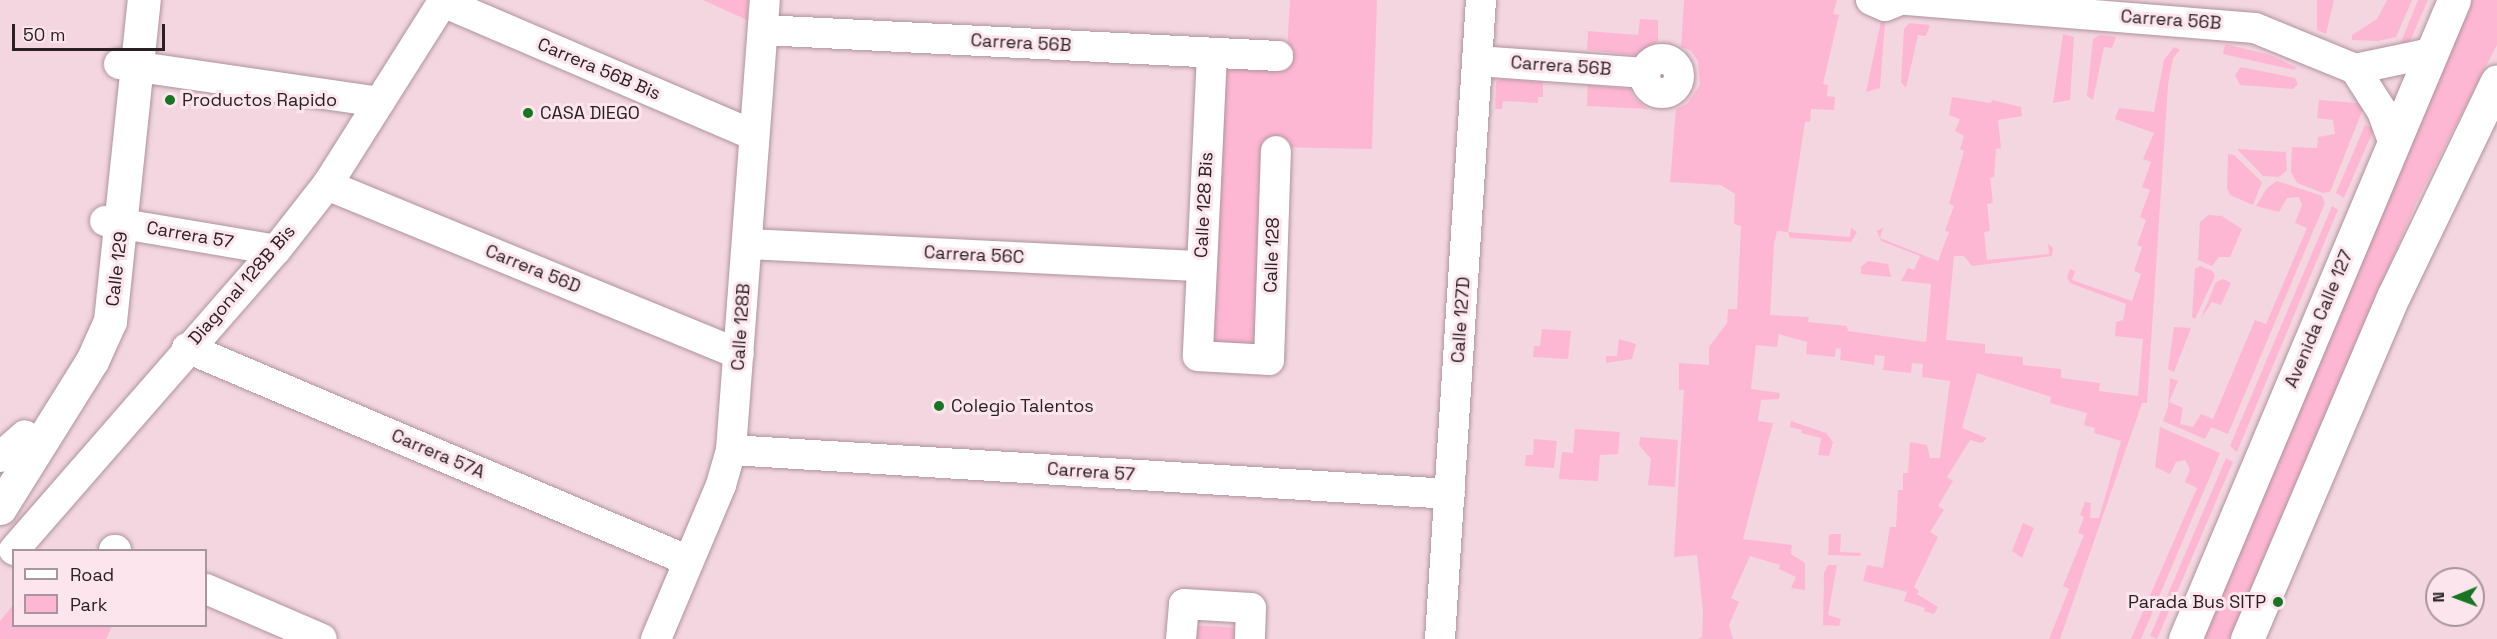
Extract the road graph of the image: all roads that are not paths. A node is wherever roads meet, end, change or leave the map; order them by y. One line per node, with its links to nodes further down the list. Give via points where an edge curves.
1 (124, 0): 15 (main road, Calle 129)
2 (144, 0): 15 (main road, Calle 129)
3 (765, 0): 10 (street, Calle 128B)
4 (1481, 0): 14 (street, Calle 127D)
5 (1870, 0): 6 (street, via 1885,6)
6 (1900, 0)
7 (1907, 0): 16 (street, Carrera 56B, via 2233,24 2255,28)
8 (2454, 0): 11 (main road, Avenida Calle 127)
9 (443, 1): 19 (street, Diagonal 128B Bis); 20 (street, Carrera 56B Bis)
10 (763, 30): 12 (street, Carrera 56B); 20 (street, Calle 128B)
11 (2432, 53): 16 (street); 21 (main road, Avenida Calle 127)
12 (1212, 54): 13 (street, Carrera 56B); 27 (street, Calle 128 Bis)
13 (1278, 56)
14 (1477, 61): 17 (street, Carrera 56B); 35 (street, Calle 127D)
15 (128, 65): 19 (street); 24 (main road, Calle 129)
16 (2355, 69): 21 (street, via 2382,111)
17 (1646, 73)
18 (2497, 81): 42 (main road, via 2394,295)
19 (379, 102): 23 (street, Diagonal 128B Bis)
20 (754, 135): 25 (street, Calle 128B)
21 (2394, 144): 48 (main road, Avenida Calle 127)
22 (1276, 151): 30 (street, Calle 128, via 1269,360)
23 (327, 185): 26 (street, Diagonal 128B Bis); 29 (street, Carrera 56D)
24 (114, 222): 26 (street, Carrera 57); 31 (main road, Calle 129, via 91,325); 36 (main road, Calle 129, via 113,306 105,336)
25 (748, 243): 27 (street, Carrera 56C); 29 (street, Calle 128B)
26 (276, 250): 28 (street, Diagonal 128B Bis)
27 (1201, 266): 30 (street, Calle 128 Bis)
28 (187, 348): 37 (street, Diagonal 128B Bis); 39 (street, Carrera 57A)
29 (739, 354): 32 (street, Calle 128B)
30 (1198, 356)
31 (25, 435): 33 (street, Calle 129); 34 (main road, Calle 129)
32 (732, 450): 35 (street, Carrera 57); 39 (street, Calle 128B)
33 (0, 457)
34 (0, 474)
35 (1450, 494): 47 (street, Calle 127D)
36 (0, 508)
37 (16, 549)
38 (12, 553): 40 (street, Diagonal 128B Bis)
39 (689, 561): 44 (street, Calle 128B)
40 (0, 566)
41 (207, 589): 43 (street)
42 (2248, 638)
43 (322, 639)
44 (656, 639)
45 (1181, 639): 46 (street, via 1184,604 1251,609)
46 (1250, 639)
47 (1440, 639)
48 (2185, 639)

